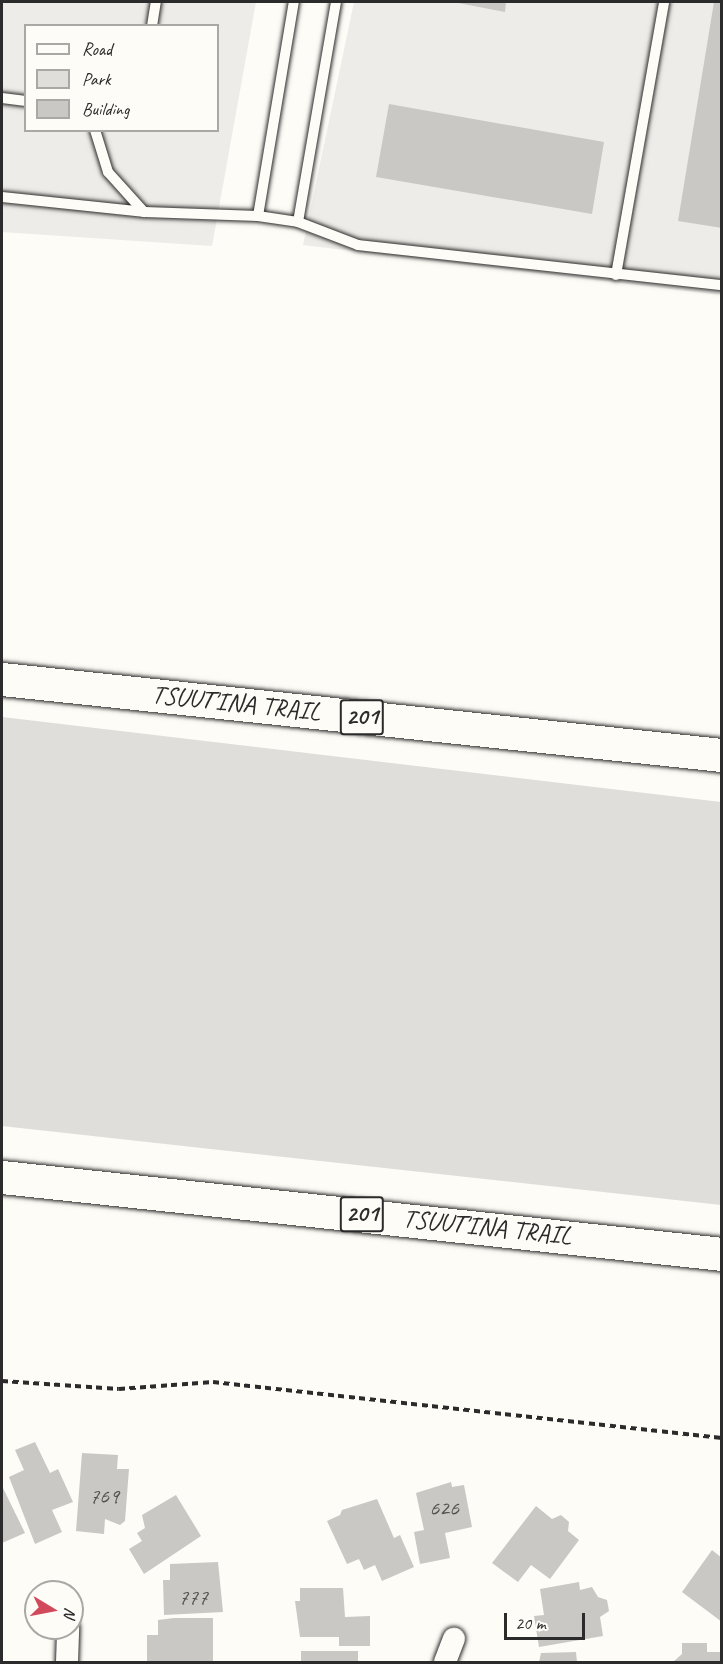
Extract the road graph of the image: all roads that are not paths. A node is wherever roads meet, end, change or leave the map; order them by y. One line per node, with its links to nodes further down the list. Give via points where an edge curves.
1 (156, 2): 5 (lane)
2 (294, 2): 11 (lane)
3 (336, 2): 12 (lane)
4 (664, 2): 13 (lane)
5 (152, 24)
6 (2, 98): 7 (lane)
7 (24, 101)
8 (96, 132): 10 (lane, via 108,172)
9 (2, 197): 10 (lane)
10 (145, 212): 11 (lane)
11 (258, 216): 12 (lane)
12 (298, 222): 13 (lane, via 358,245)
13 (616, 275): 14 (lane)
14 (722, 285)
15 (2, 678): 16 (highway, TSUUT'INA TRAIL / 201)
16 (722, 755)
17 (2, 1177): 18 (highway, TSUUT'INA TRAIL / 201)
18 (722, 1254)
19 (68, 1640): 21 (street)
20 (454, 1640): 22 (street)
21 (67, 1662)
22 (445, 1662)

